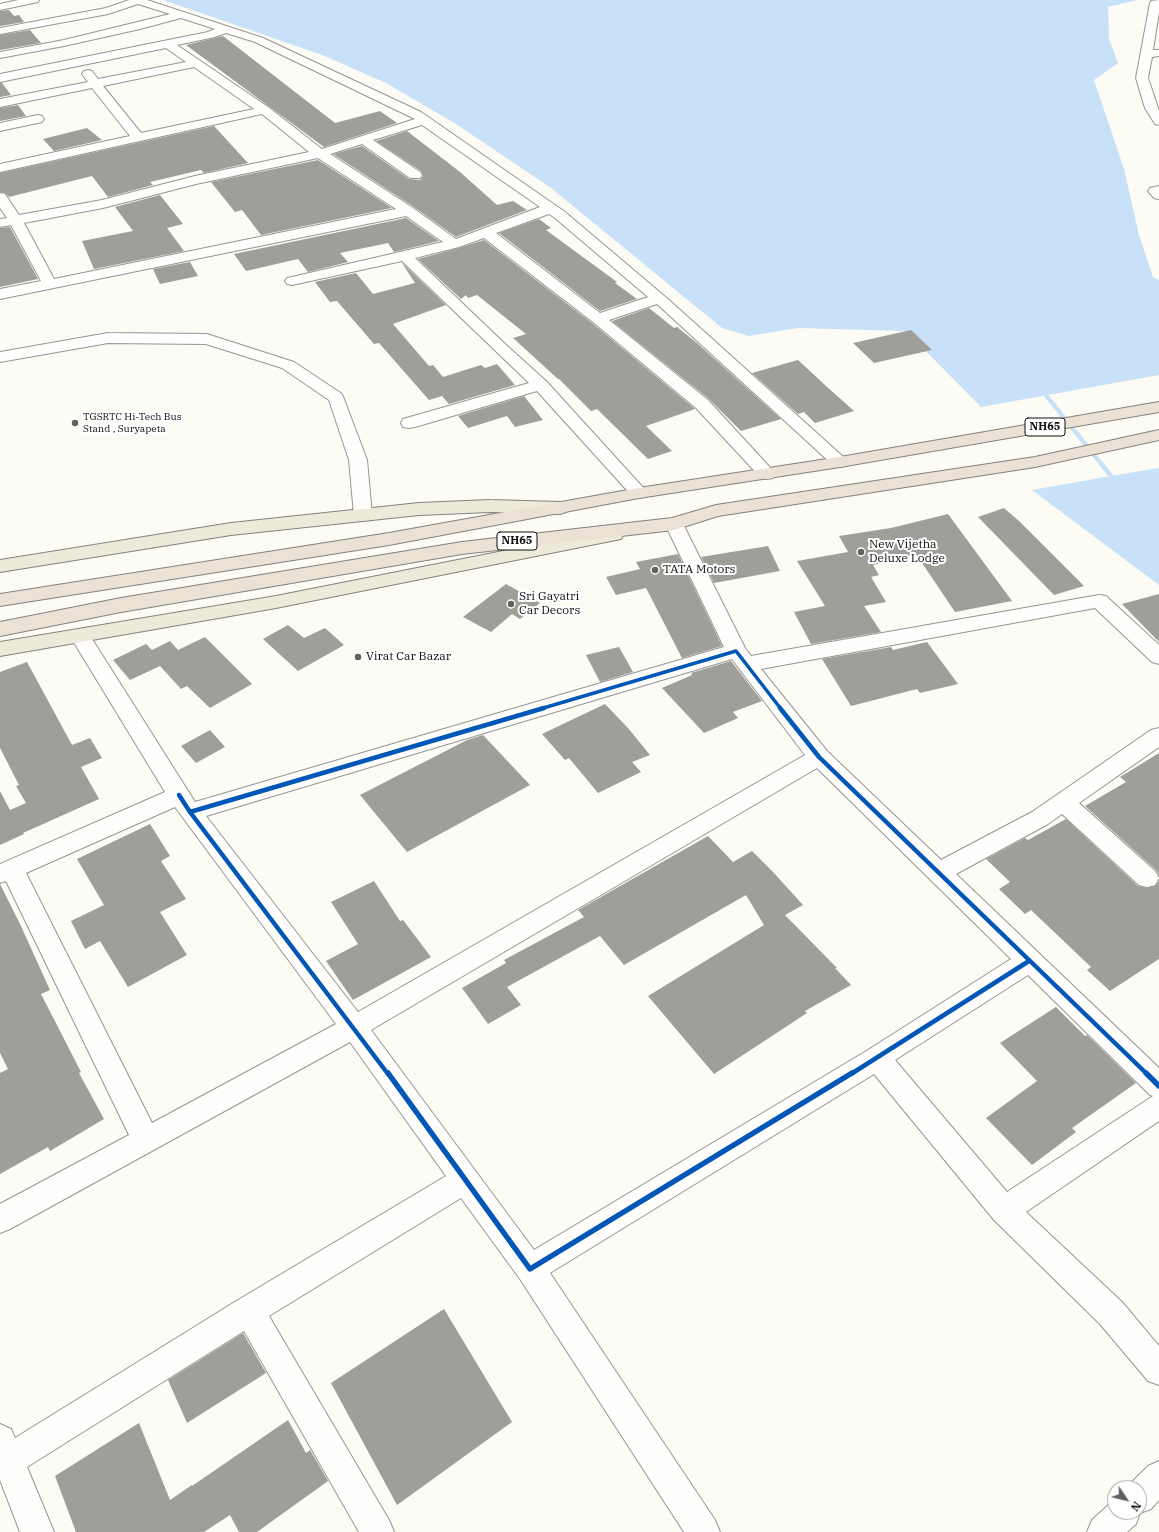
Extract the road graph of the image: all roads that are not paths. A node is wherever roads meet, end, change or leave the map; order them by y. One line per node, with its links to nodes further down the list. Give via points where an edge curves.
1 (34, 0): 4 (street)
2 (137, 0): 5 (street); 8 (street, via 108,10)
3 (1159, 2): 6 (street, via 1155,3)
4 (0, 7)
5 (180, 15): 7 (street); 9 (street)
6 (1156, 18): 11 (street)
7 (225, 29): 10 (street, via 211,35); 20 (street, via 258,40)
8 (0, 31)
9 (64, 44): 12 (street); 13 (street)
10 (168, 44): 13 (street); 14 (street)
11 (1153, 53): 21 (street, via 1142,78 1151,108)
12 (0, 55)
13 (78, 63): 15 (street); 16 (street)
14 (196, 63): 16 (street); 18 (street)
15 (0, 78)
16 (97, 84): 17 (street); 23 (street)
17 (0, 103)
18 (264, 110): 23 (street); 25 (street)
19 (38, 119): 22 (street)
20 (424, 120): 24 (street); 31 (street)
21 (1159, 121)
22 (0, 127)
23 (138, 138): 26 (street)
24 (363, 140): 25 (street); 27 (street)
25 (321, 153): 32 (street); 33 (street, via 195,180 103,204)
26 (0, 168)
27 (415, 175)
28 (1159, 190): 29 (street, via 1155,192)
29 (1159, 195)
30 (0, 197): 33 (street)
31 (551, 208): 35 (street); 41 (street)
32 (408, 211): 36 (street); 39 (street)
33 (15, 220): 34 (street); 39 (street)
34 (0, 223)
35 (486, 232): 36 (street); 42 (street)
36 (454, 244): 37 (street)
37 (406, 256): 38 (street); 44 (street)
38 (292, 281)
39 (50, 285): 40 (street)
40 (0, 294)
41 (658, 298): 42 (street); 48 (street)
42 (598, 319): 49 (street, via 702,404)
43 (0, 357): 52 (street, via 108,338 207,339 288,366 336,398 358,460)
44 (541, 385): 46 (street); 50 (street)
45 (1159, 406): 48 (highway, NH65)
46 (409, 423)
47 (1159, 434): 53 (highway, NH65, via 1035,462 716,511)
48 (840, 462): 49 (highway, NH65)
49 (767, 474): 50 (highway, NH65)
50 (639, 493): 51 (highway, NH65)
51 (560, 508): 52 (main road, via 490,506); 55 (highway, NH65, via 389,539)
52 (363, 515): 54 (main road, via 231,529)
53 (674, 524): 56 (highway, NH65, via 462,548 121,605); 57 (main road, via 276,602); 60 (street)
54 (0, 566)
55 (0, 600)
56 (0, 629)
57 (80, 636): 58 (main road); 64 (street)
58 (0, 649)
59 (1159, 657): 60 (street, via 1099,601)
60 (742, 658): 62 (street); 64 (street)
61 (1154, 747): 63 (street)
62 (818, 757): 66 (street); 69 (street)
63 (1063, 802): 66 (street, via 1040,818); 67 (street)
64 (184, 803): 65 (street); 69 (street)
65 (6, 871): 73 (street)
66 (938, 873): 68 (street)
67 (1147, 878)
68 (1029, 961): 70 (street); 71 (street)
69 (354, 1027): 73 (street); 74 (street)
70 (877, 1058): 75 (street); 77 (street)
71 (1159, 1086)
72 (1159, 1106): 75 (street)
73 (146, 1140): 76 (street)
74 (465, 1180): 77 (street); 78 (street)
75 (1004, 1210): 79 (street, via 1111,1313)
76 (0, 1219)
77 (530, 1269): 86 (street)
78 (249, 1311): 80 (street); 85 (street)
79 (1159, 1370)
80 (4, 1450): 84 (street)
81 (1159, 1477): 82 (street)
82 (1147, 1489)
83 (1116, 1520): 87 (street)
84 (37, 1532)
85 (377, 1532)
86 (703, 1532)
87 (1104, 1532)

